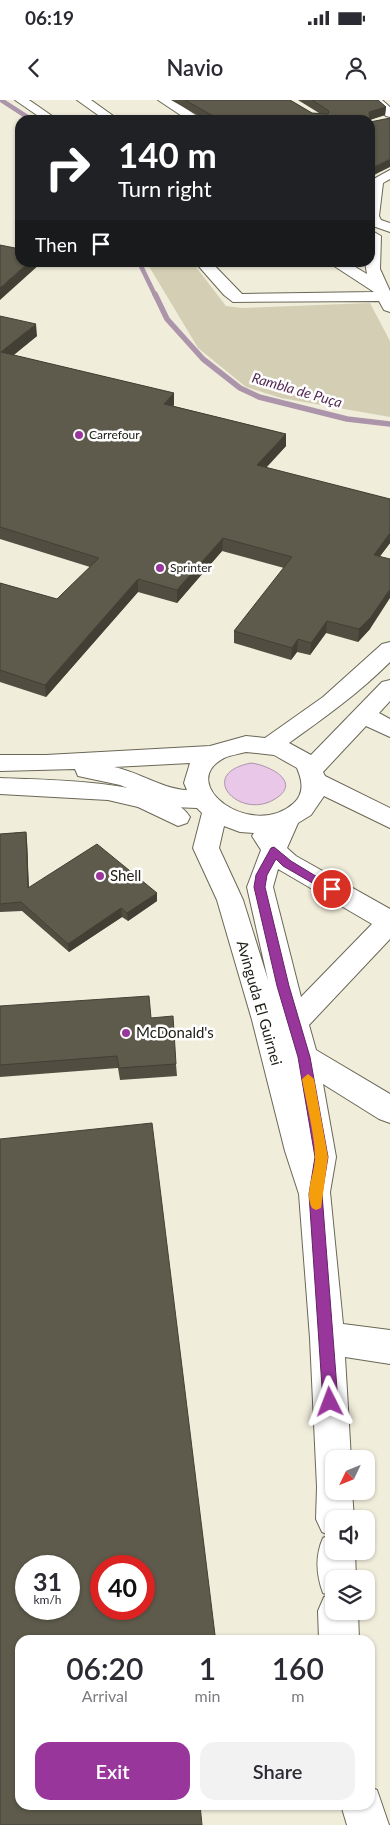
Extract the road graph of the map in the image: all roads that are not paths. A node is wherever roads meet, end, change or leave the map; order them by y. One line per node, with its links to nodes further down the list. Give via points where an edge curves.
1 (21, 100): 5 (main road)
2 (83, 100): 6 (main road)
3 (164, 100): 7 (main road)
4 (375, 100): 8 (main road)
5 (44, 115)
6 (106, 115)
7 (189, 115)
8 (388, 118)
9 (390, 174): 10 (main road)
10 (375, 182)
11 (380, 230): 12 (main road); 13 (main road, via 379,241)
12 (375, 246)
13 (390, 246): 14 (main road)
14 (375, 254)
15 (206, 267): 18 (main road, via 239,299)
16 (341, 267): 18 (main road)
17 (372, 267): 18 (main road)
18 (385, 297)
19 (390, 649): 23 (main road, via 332,702)
20 (390, 688): 21 (main road)
21 (365, 715): 22 (main road); 27 (main road)
22 (390, 728)
23 (271, 745): 24 (main road, via 234,745); 27 (main road, via 295,755)
24 (213, 754): 26 (main road); 29 (main road, via 200,768 196,784)
25 (0, 763): 26 (main road)
26 (46, 764): 29 (main road, via 126,778 172,798)
27 (312, 776): 30 (main road, via 313,792 309,802); 31 (main road)
28 (0, 786): 29 (main road, via 108,792 145,800 178,817)
29 (208, 807): 32 (main road, via 241,823); 38 (main road, Avinguda El Guirnei, via 206,848 230,900 300,1151)
30 (287, 819): 32 (main road); 33 (main road, Avinguda El Guirnei)
31 (390, 819)
32 (256, 825): 33 (main road)
33 (274, 851): 34 (main road, via 287,863); 35 (main road, Avinguda El Guirnei, via 261,875 260,887)
34 (390, 922): 35 (main road)
35 (294, 1022): 36 (main road, Avinguda El Guirnei)
36 (304, 1057): 37 (main road); 38 (main road, Avinguda El Guirnei, via 321,1157)
37 (390, 1110)
38 (316, 1194): 39 (main road, Avinguda El Guirnei)
39 (327, 1338): 40 (main road); 41 (main road, Avinguda El Guirnei)
40 (390, 1347)
41 (332, 1450)
42 (338, 1620): 43 (main road)
43 (339, 1635)
44 (364, 1810): 45 (main road)
45 (368, 1825)

